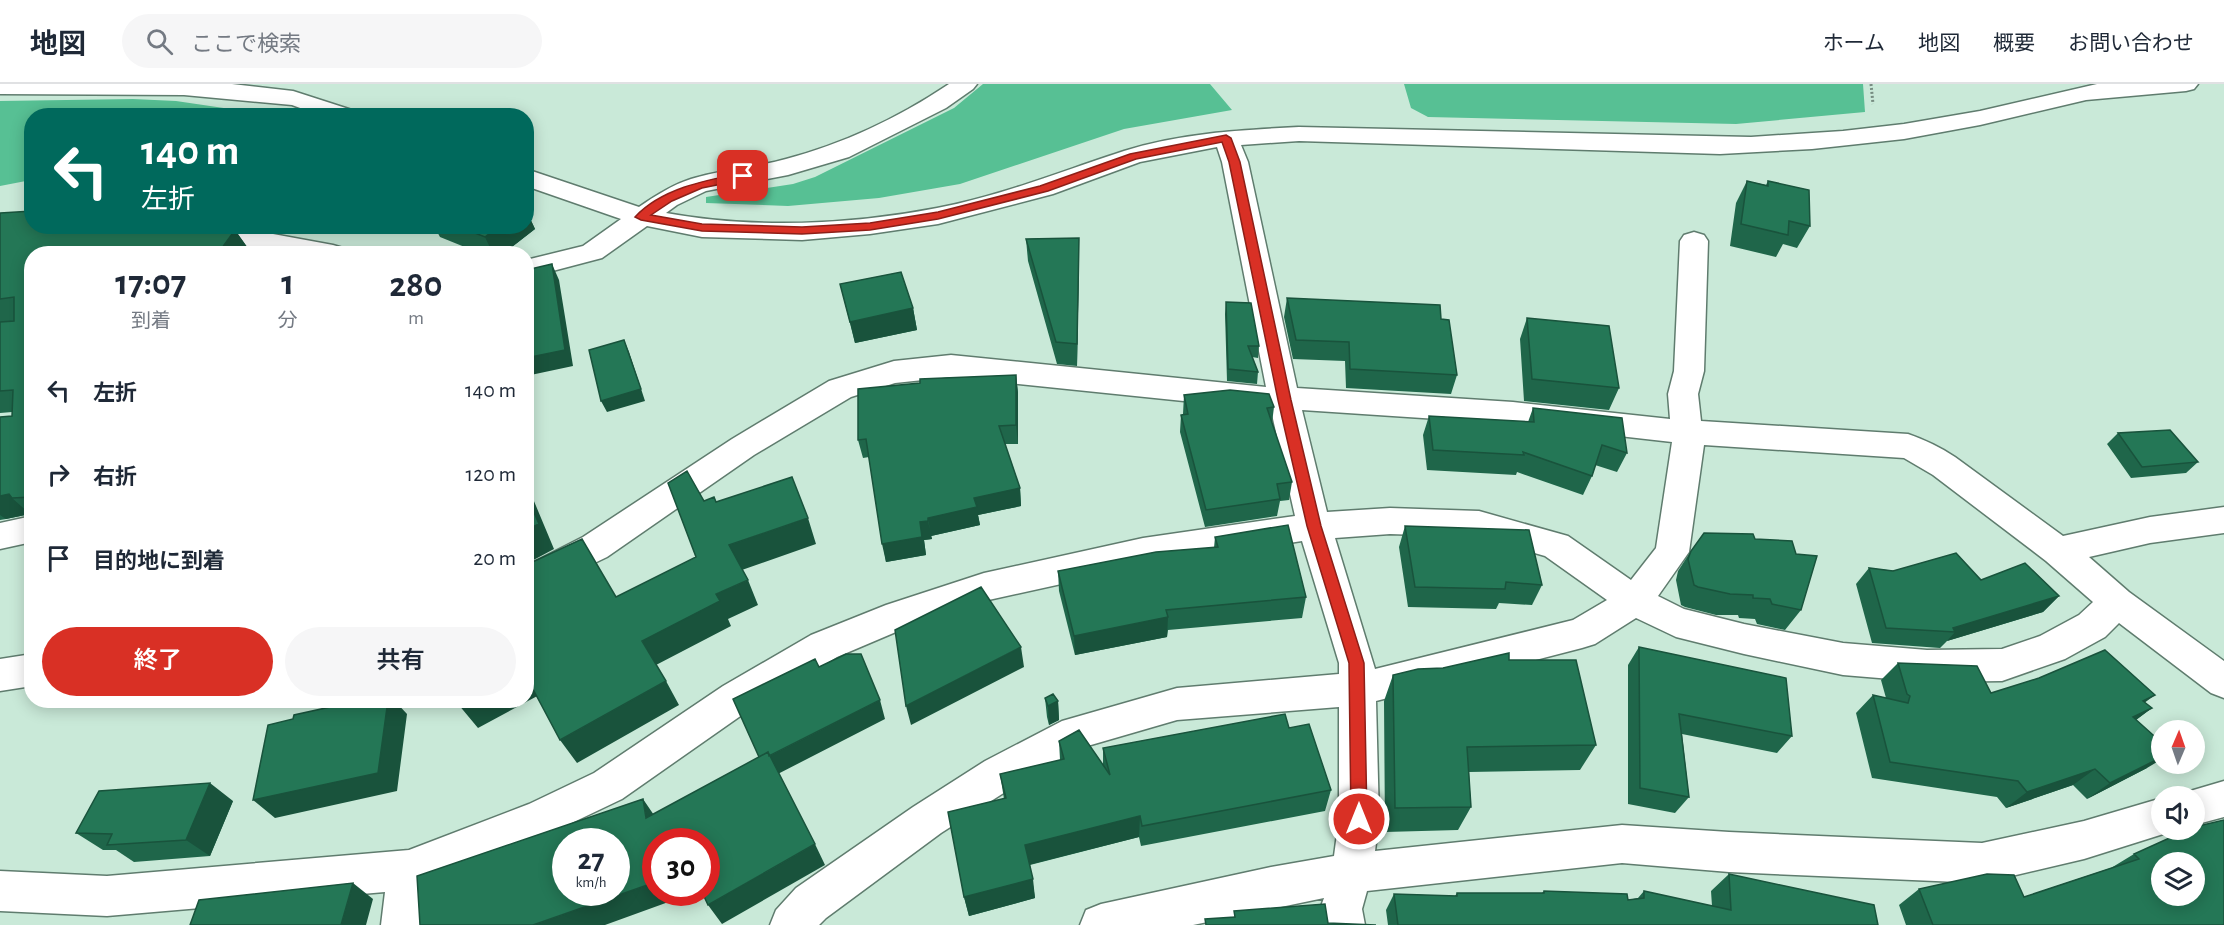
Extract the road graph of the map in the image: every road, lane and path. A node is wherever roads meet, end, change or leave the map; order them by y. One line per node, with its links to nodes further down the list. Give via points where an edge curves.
1 (964, 84): 7 (street, via 936,103 840,152 699,185)
2 (2186, 84): 5 (street, via 2086,93 1896,133 1772,145 1299,134)
3 (0, 87): 4 (street, via 94,85 225,90 296,99)
4 (322, 108)
5 (1226, 138): 7 (street, via 1134,156 1044,188 938,216 870,226 802,231 702,228); 12 (street, via 1277,305)
6 (534, 180): 7 (street)
7 (641, 217): 11 (street, via 592,252)
8 (223, 234): 10 (street)
9 (1694, 240): 13 (street, via 1689,371 1683,394)
10 (289, 246)
11 (534, 267)
12 (1284, 400): 13 (street, via 1513,413); 15 (street); 19 (street, via 951,366 894,372 840,389 743,447 595,547)
13 (1687, 432): 18 (street, via 1908,446 1936,460); 20 (street, via 1672,552)
14 (2224, 520): 18 (street, via 2150,530)
15 (1314, 526): 20 (street, via 1390,520 1479,524 1556,546); 25 (street, via 1357,663); 29 (street, via 1143,552 984,587 899,615 824,646 736,698 608,786)
16 (24, 531): 17 (street)
17 (0, 536)
18 (2058, 551): 21 (street)
19 (534, 578)
20 (1635, 601): 21 (street, via 1676,622 1744,639 1843,659 1927,666 2002,665 2052,648 2092,626); 25 (street, via 1582,633)
21 (2117, 602): 24 (street)
22 (24, 671): 23 (street)
23 (0, 675)
24 (2224, 682)
25 (1358, 689): 30 (street, via 1359,819); 33 (street, via 1177,704 1075,733 999,774 927,820 811,903)
26 (2224, 799): 27 (street)
27 (2205, 804)
28 (2151, 820): 30 (street, via 1982,863 1622,844)
29 (409, 870): 31 (street, via 107,896); 32 (street)
30 (1352, 873): 34 (street); 35 (street, via 1341,909)
31 (0, 891)
32 (402, 925)
33 (791, 925)
34 (1101, 925)
35 (1344, 925)

